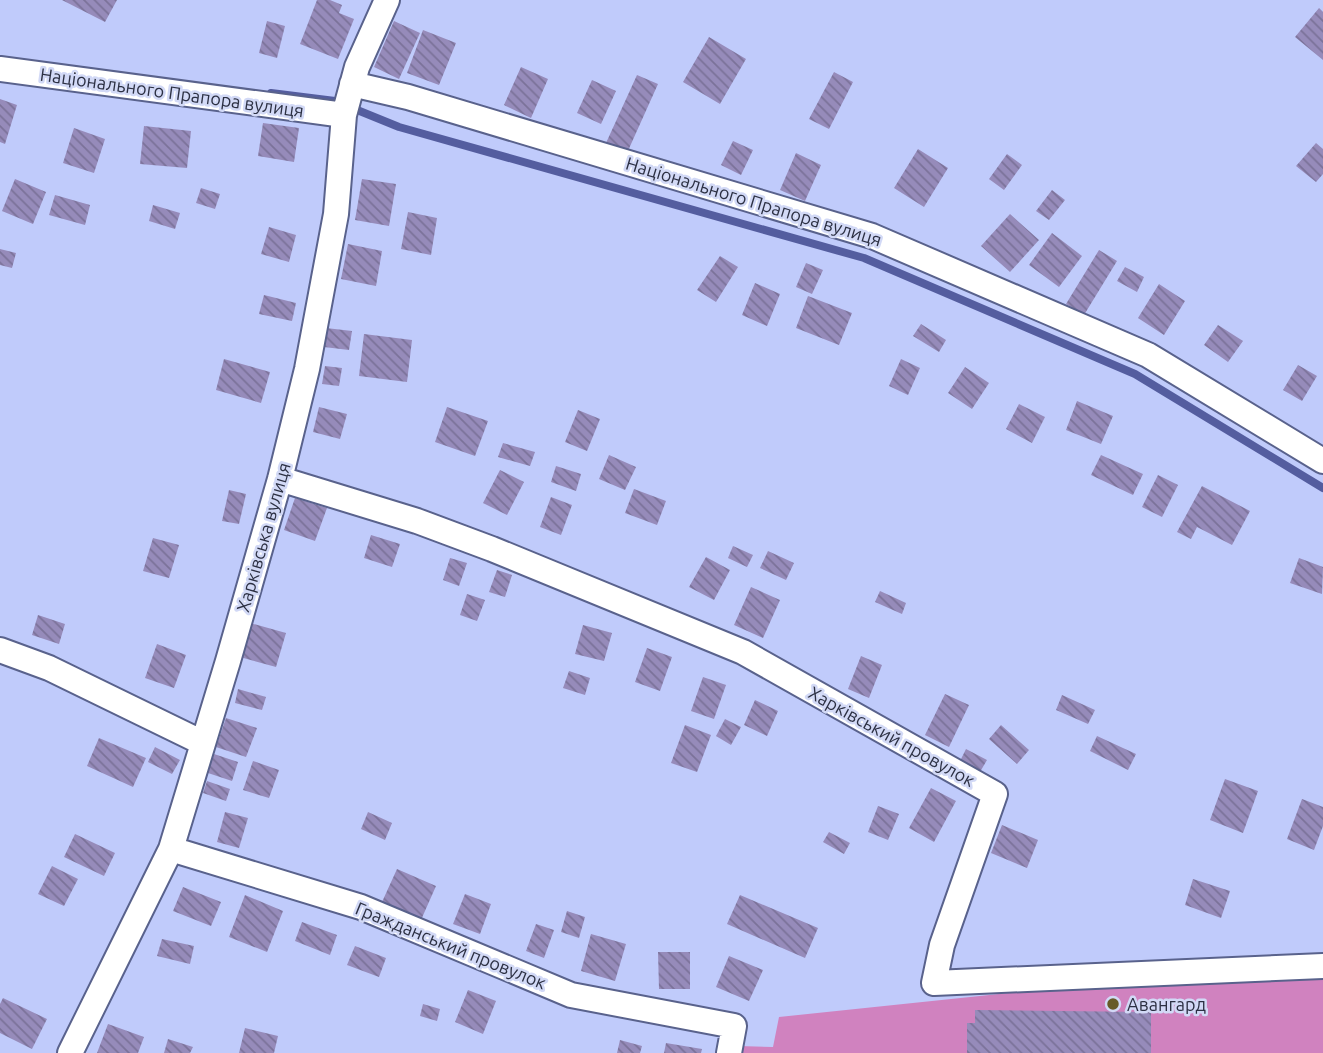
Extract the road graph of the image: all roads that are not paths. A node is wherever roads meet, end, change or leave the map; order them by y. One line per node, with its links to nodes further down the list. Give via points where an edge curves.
1 (387, 0): 3 (street, Харківська вулиця)
2 (0, 69): 4 (street, Національного Прапора вулиця)
3 (352, 84): 4 (street, Харківська вулиця); 5 (street, Національного Прапора вулиця, via 872,236 1148,355)
4 (344, 115): 6 (street, Харківська вулиця, via 337,214)
5 (1323, 461)
6 (280, 479): 8 (street, Харківська вулиця); 10 (street, Харківський провулок, via 492,549 743,653 996,794 942,945 934,983)
7 (0, 650): 8 (street, via 50,668)
8 (203, 743): 9 (street, Харківська вулиця)
9 (171, 849): 11 (street, Харківська вулиця); 12 (street, Гражданський провулок, via 361,907 571,995 734,1026)
10 (1323, 966)
11 (70, 1053)
12 (729, 1053)

